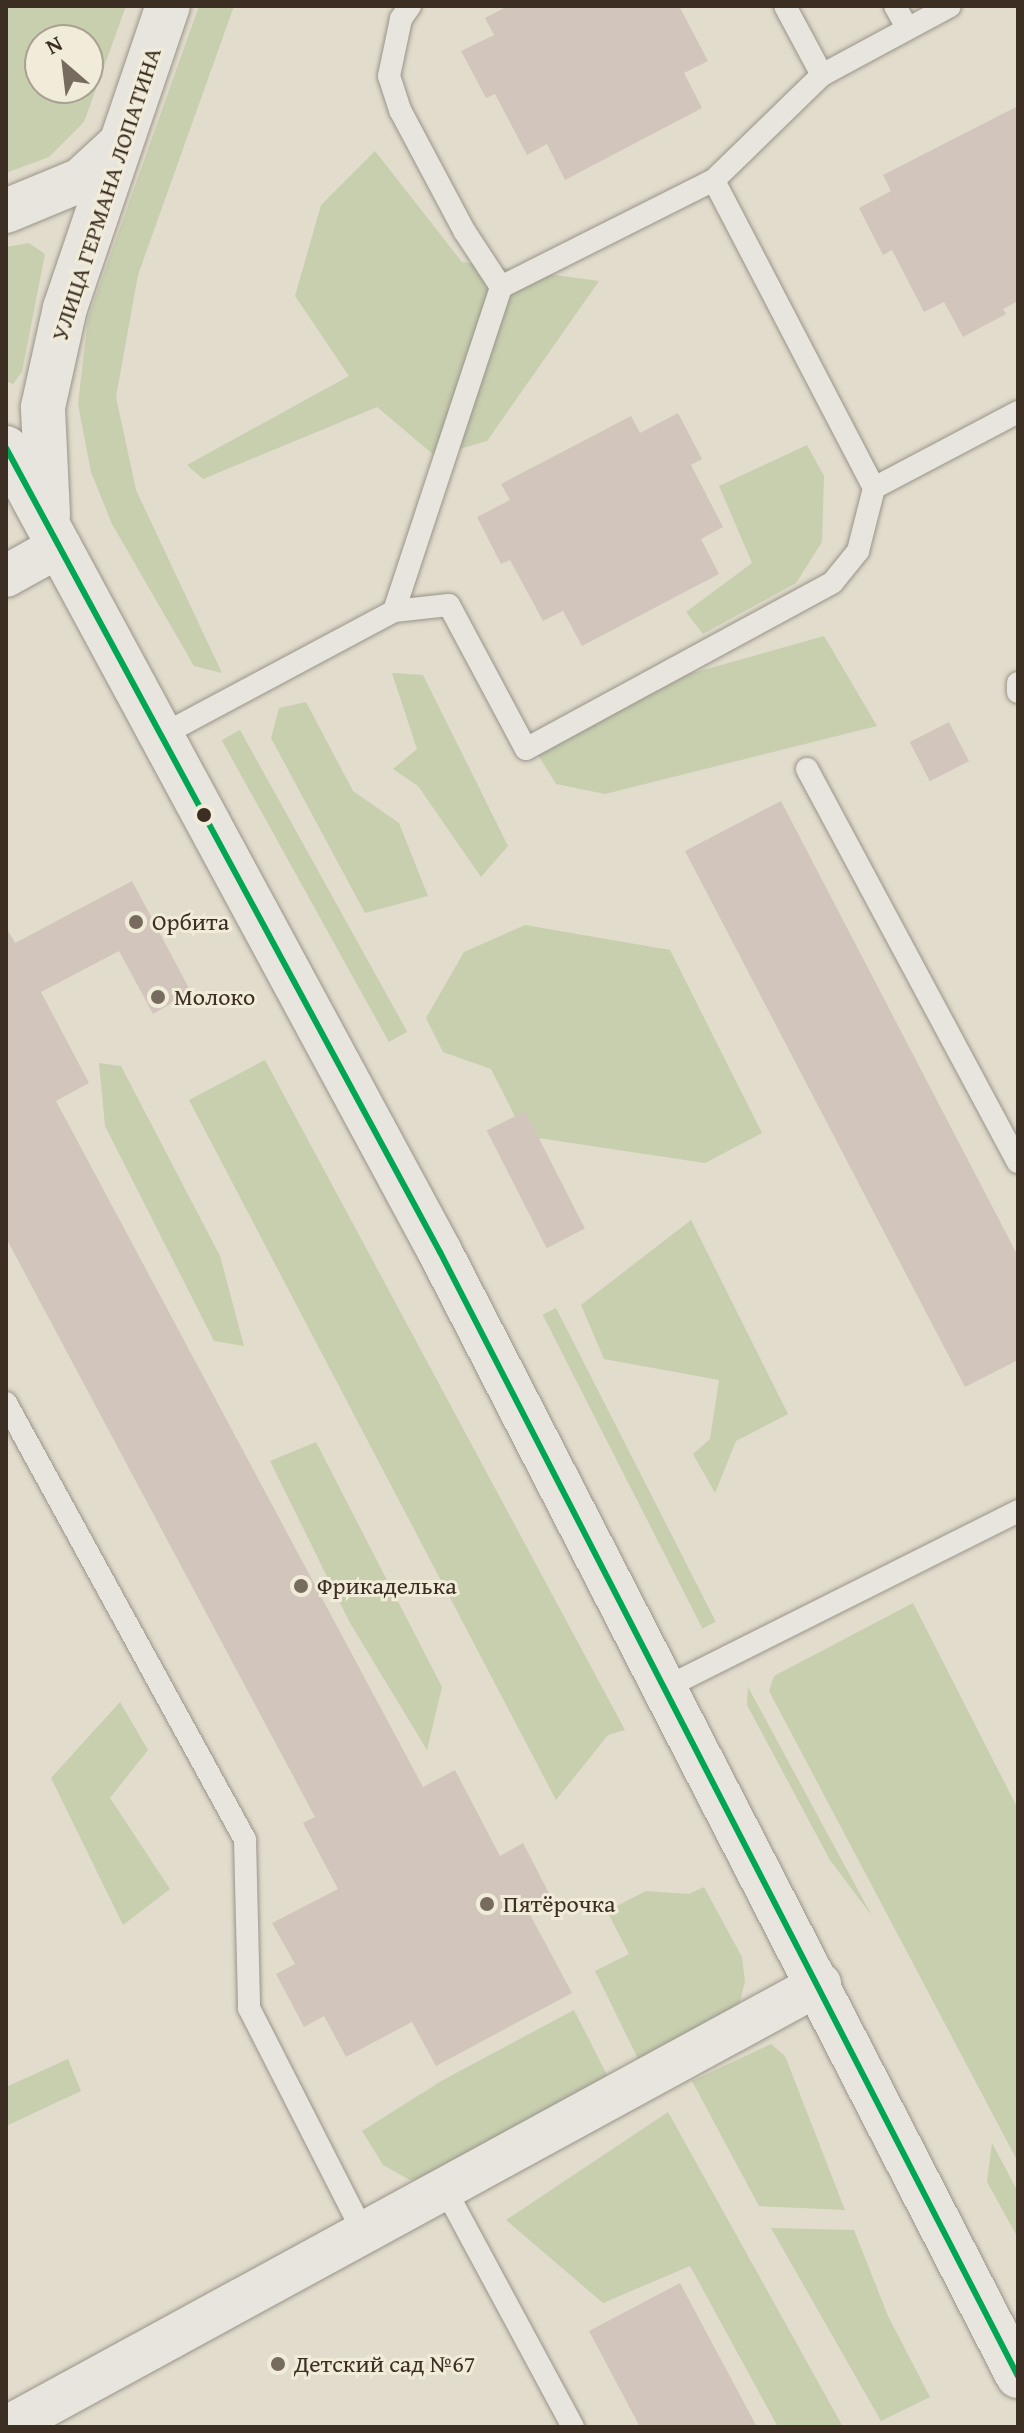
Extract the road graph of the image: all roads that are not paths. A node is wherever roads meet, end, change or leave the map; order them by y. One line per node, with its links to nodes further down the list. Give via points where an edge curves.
1 (168, 6): 8 (street, УЛИЦА ГЕРМАНА ЛОПАТИНА)
2 (410, 6): 11 (lane, via 401,19 389,76 400,110 465,232)
3 (785, 6): 7 (lane)
4 (895, 6): 6 (lane)
5 (950, 6): 6 (lane)
6 (907, 28): 7 (lane)
7 (822, 75): 9 (lane)
8 (119, 145): 10 (street, via 81,180); 15 (street, УЛИЦА ГЕРМАНА ЛОПАТИНА, via 65,308 43,407)
9 (714, 180): 11 (lane); 14 (lane)
10 (6, 211)
11 (501, 287): 17 (lane)
12 (1018, 412): 14 (lane)
13 (6, 448): 15 (street)
14 (874, 488): 17 (lane, via 858,551 833,582 526,749 449,605)
15 (54, 536): 16 (street); 20 (street)
16 (6, 576)
17 (394, 611): 20 (lane)
18 (1018, 683): 19 (lane)
19 (1018, 692)
20 (162, 735): 25 (street)
21 (807, 769): 22 (lane)
22 (1018, 1162)
23 (6, 1403): 28 (lane, via 245,1840 249,2008)
24 (1018, 1511): 25 (lane)
25 (667, 1687): 26 (street)
26 (820, 1984): 27 (street); 29 (street)
27 (446, 2191): 28 (street); 31 (lane)
28 (365, 2236): 30 (street)
29 (1018, 2376)
30 (7, 2427)
31 (573, 2427)

